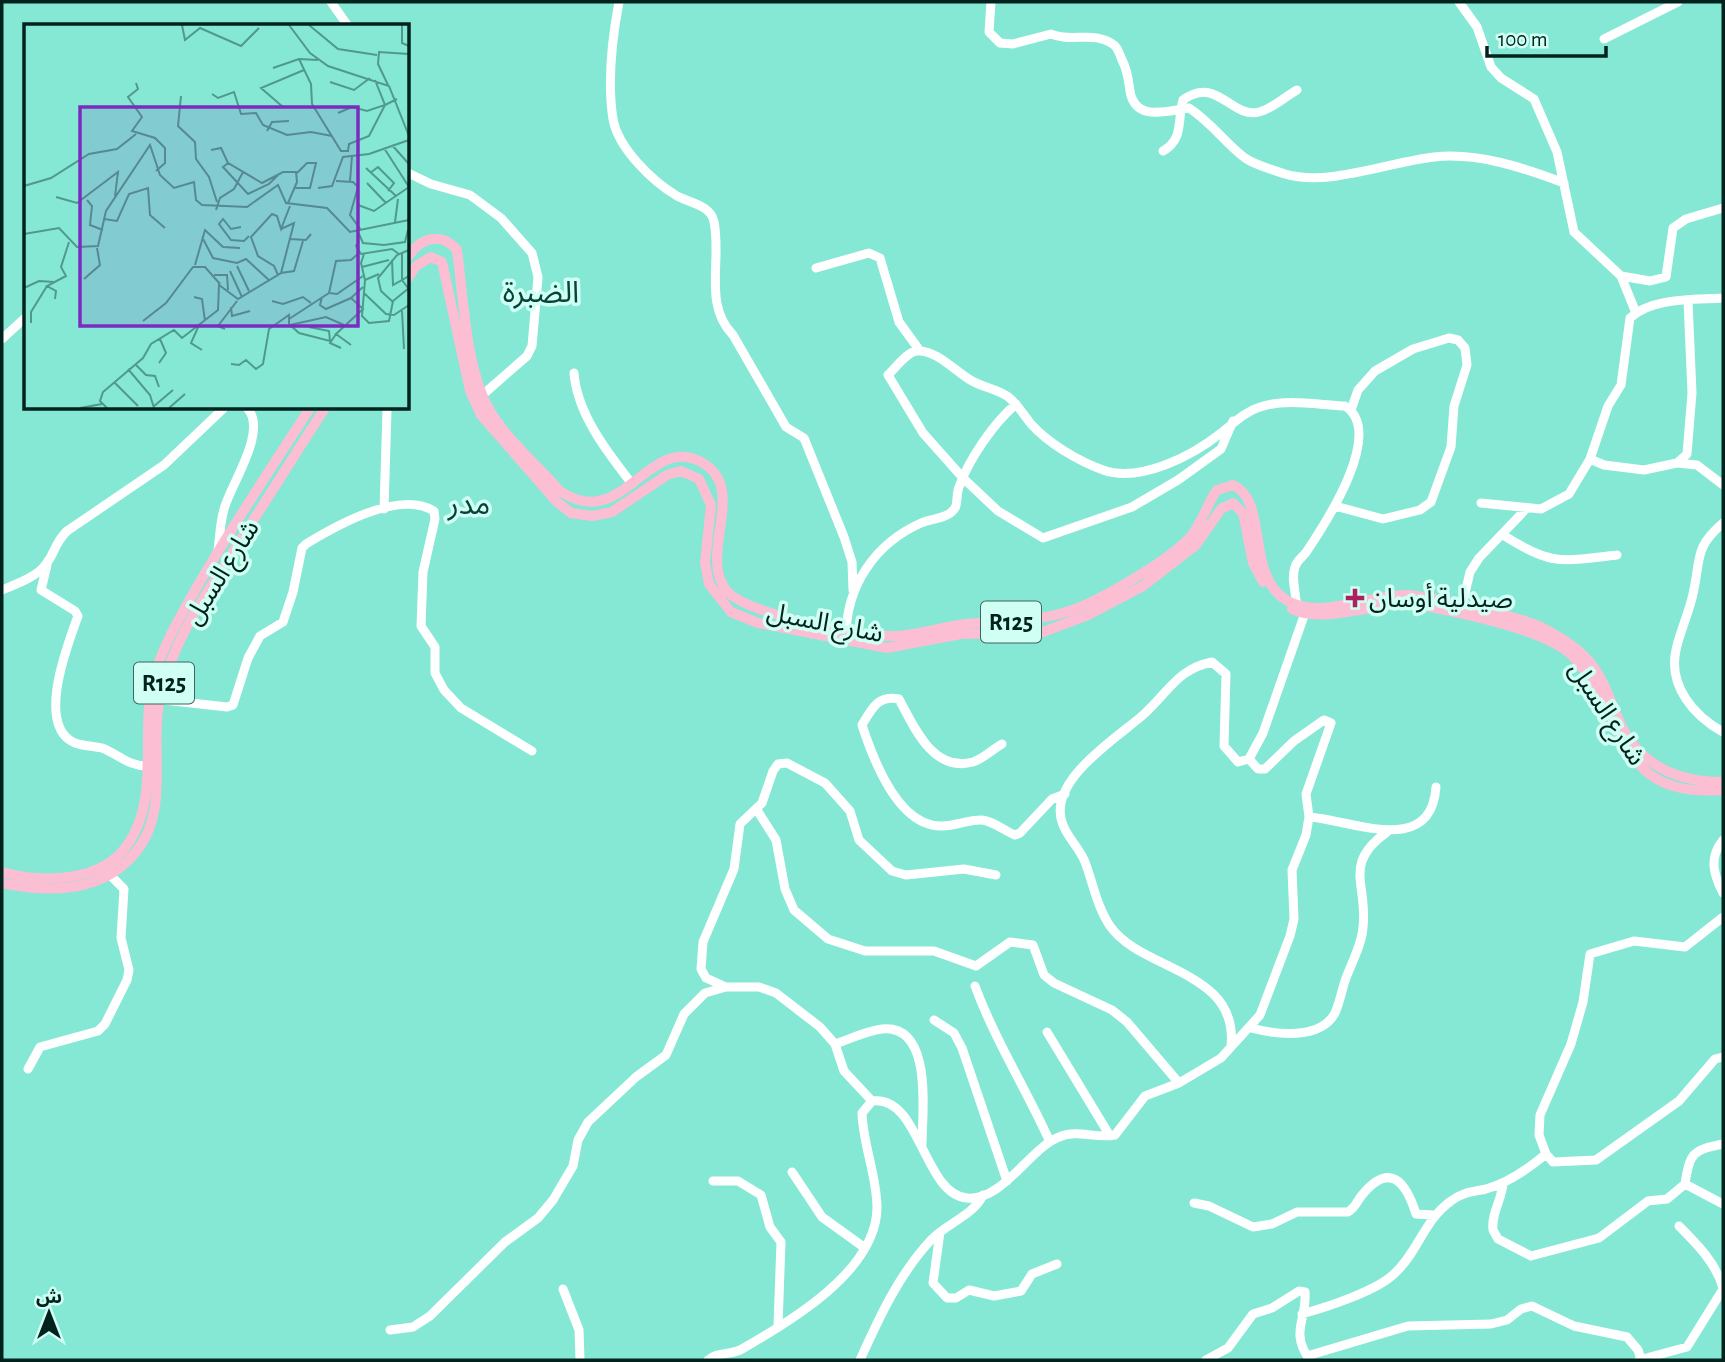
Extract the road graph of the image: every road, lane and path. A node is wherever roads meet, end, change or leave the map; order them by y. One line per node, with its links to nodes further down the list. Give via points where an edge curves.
1 (331, 2): 6 (street)
2 (619, 2): 49 (street, via 611,53 613,121 624,144 649,173 677,195 706,208 715,221 715,294 722,324 733,335 786,427 804,438 844,537 852,562)
3 (991, 2): 9 (street, via 989,32 1000,43 1051,34 1093,36 1115,46 1139,109 1151,114)
4 (1459, 2): 12 (street, via 1477,27 1491,67 1534,99 1557,152)
5 (1678, 2): 7 (street)
6 (347, 24)
7 (1604, 39)
8 (1297, 90): 9 (street, via 1260,112 1250,112 1208,92 1194,92 1183,100)
9 (1181, 110): 10 (street, via 1174,145); 12 (street, via 1189,108 1206,119 1246,159 1286,174 1310,178 1436,157 1524,168)
10 (1163, 151)
11 (410, 174): 25 (street, via 470,195 501,218 532,253 538,277 532,346 527,356)
12 (1564, 183): 17 (street, via 1574,232)
13 (1723, 208): 17 (street, via 1686,219 1673,228 1666,277 1650,281)
14 (410, 255): 25 (main road, شارع السبل / R125, via 426,239 436,237 457,250)
15 (816, 268): 23 (street, via 869,253 880,258 899,322)
16 (410, 275): 25 (main road, شارع السبل / R125, via 431,257 442,262)
17 (1621, 276): 20 (street)
18 (1723, 299): 19 (street)
19 (1688, 301): 20 (street); 35 (street, via 1692,393 1687,454)
20 (1636, 313): 34 (street, via 1630,318 1621,385 1608,406)
21 (24, 319): 22 (street)
22 (2, 339)
23 (920, 351): 26 (street); 36 (street, via 912,352 888,375 891,384 923,433)
24 (574, 373): 37 (street, via 595,429)
25 (479, 398): 37 (main road, شارع السبل / R125, via 560,491 574,500 588,504 605,501); 53 (main road, شارع السبل / R125, via 491,430 571,513 592,516 612,512 667,475 692,474 705,487 711,505 705,563 716,597 731,612 758,623)
26 (1016, 404): 33 (street, via 1052,442 1104,470 1130,474 1180,458); 36 (street, via 995,422)
27 (221, 410): 47 (street, via 164,465 67,531 55,543)
28 (248, 410): 45 (street, via 255,427 224,507)
29 (309, 410): 45 (main road, شارع السبل / R125)
30 (324, 410): 54 (main road, شارع السبل / R125, via 190,620)
31 (387, 410): 41 (street)
32 (1351, 410): 33 (street, via 1345,406 1277,404 1248,411); 40 (street, via 1358,432 1356,449); 40 (street, via 1358,390 1375,371 1413,349 1449,338 1465,348 1467,365 1454,405 1451,447 1431,502 1420,510 1383,519)
33 (1233, 421): 36 (street, via 1222,449 1178,481 1132,507 1043,538 998,511)
34 (1590, 459): 35 (street, via 1644,470); 42 (street, via 1569,494 1541,509)
35 (1677, 463): 38 (street, via 1697,465)
36 (963, 478): 49 (street, via 956,507 884,545)
37 (632, 484): 52 (main road, شارع السبل / R125, via 665,461 680,457 710,468 721,482 718,563 726,590 759,611)
38 (1723, 485)
39 (1481, 503): 42 (street)
40 (1335, 506): 51 (street, via 1296,563 1293,578)
41 (384, 509): 54 (street, via 334,527 302,548 283,622 260,636 233,705); 57 (street, via 424,505 434,511 433,537 423,572 421,626 435,647 435,673 444,690 461,708)
42 (1526, 509): 44 (street)
43 (1723, 523): 55 (street, via 1704,539 1685,626 1675,650 1686,702 1701,720)
44 (1503, 536): 46 (street, via 1557,562); 50 (street, via 1470,572)
45 (218, 550): 54 (main road, شارع السبل / R125, via 165,644)
46 (1618, 555)
47 (48, 563): 48 (street); 59 (street, via 41,590 78,616 62,662 55,703 63,734 74,742)
48 (2, 590)
49 (853, 590): 52 (street)
50 (1462, 606): 51 (main road, شارع السبل, via 1409,595); 60 (main road, شارع السبل, via 1537,625 1566,641 1593,666 1623,729 1650,762 1675,777)
51 (1299, 610): 52 (main road, شارع السبل / R125, via 1266,575 1250,501 1233,485 1217,490 1191,536 1139,576 1084,606 1038,621 965,624 888,636); 53 (main road, شارع السبل / R125, via 1269,593 1262,582 1242,513 1233,503 1221,509 1196,545 1143,586 1043,632 961,634 887,648); 58 (street, via 1275,704); 62 (main road, شارع السبل, via 1351,611 1410,603 1535,635 1564,649 1586,673 1616,733 1644,770 1678,789)
52 (846, 630): 53 (street)
53 (846, 643)
54 (155, 699): 59 (main road, شارع السبل / R125); 69 (main road, شارع السبل / R125, via 153,818 135,854)
55 (1723, 732)
56 (1002, 744): 63 (street, via 975,762 940,758 922,740 899,699 887,697 874,704 862,725 880,774 896,797 917,817 940,827 983,819 1020,834 1052,799)
57 (532, 751)
58 (1249, 759): 63 (street, via 1238,762 1224,746 1226,674 1212,662 1194,666 1177,678 1159,701 1088,759); 65 (street, via 1258,769 1265,769 1294,741 1329,720 1332,729 1317,757 1306,794)
59 (147, 766): 68 (main road, شارع السبل / R125, via 138,824 113,861 85,874 64,877)
60 (1723, 782)
61 (1436, 787): 66 (street, via 1430,814 1405,829)
62 (1723, 790)
63 (1065, 794): 80 (street, via 1062,823 1084,858 1110,926 1121,939 1207,988 1228,1017)
64 (757, 810): 70 (street, via 773,771 778,764 787,763 818,777 845,804 859,840 892,871 906,875 964,869); 75 (street, via 740,824 734,869 699,959 706,978); 83 (street, via 776,840 794,910 828,939 865,951 934,951 976,966 1010,942 1033,945 1044,975 1127,1022)
65 (1309, 817): 66 (street); 77 (street, via 1292,870 1290,936)
66 (1387, 831): 77 (street, via 1361,859 1363,929 1334,1016 1315,1029 1295,1034)
67 (1723, 840): 72 (street, via 1713,862)
68 (2, 872)
69 (110, 875): 71 (main road, شارع السبل / R125, via 66,888); 82 (street, via 124,889 121,937 127,980 98,1031 40,1047)
70 (996, 875)
71 (2, 883)
72 (1723, 893)
73 (1723, 917): 89 (street, via 1685,947 1634,941 1590,954 1571,1044 1540,1115 1539,1135)
74 (975, 986): 86 (street, via 995,1036 1025,1086)
75 (726, 987): 79 (street, via 759,987 776,993); 107 (street, via 705,993 684,1014 666,1055 588,1122 578,1140 573,1166 538,1218 505,1242 430,1315 413,1327)
76 (934, 1020): 92 (street, via 954,1033 962,1048)
77 (1251, 1028): 80 (street)
78 (1047, 1032): 85 (street)
79 (835, 1044): 84 (street, via 844,1071); 88 (street, via 884,1029 899,1032 912,1043 923,1077)
80 (1231, 1046): 83 (street, via 1221,1058)
81 (1723, 1057): 89 (street, via 1715,1059 1679,1101 1596,1160 1553,1161)
82 (28, 1069)
83 (1179, 1083): 85 (street, via 1144,1096)
84 (872, 1101): 88 (street, via 881,1100 895,1108); 101 (street, via 862,1113 862,1127 877,1211)
85 (1110, 1136): 86 (street, via 1097,1139 1077,1132)
86 (1050, 1142): 92 (street)
87 (1723, 1144): 94 (street, via 1696,1151)
88 (922, 1147): 95 (street, via 954,1194 968,1199)
89 (1546, 1154): 93 (street)
90 (792, 1172): 101 (street, via 822,1217)
91 (713, 1181): 106 (street, via 738,1181 761,1195 781,1242)
92 (1006, 1181): 95 (street)
93 (1503, 1183): 94 (street, via 1493,1230 1499,1239 1531,1256 1598,1238 1648,1201 1667,1199); 98 (street, via 1469,1191)
94 (1685, 1184): 97 (street)
95 (983, 1195): 100 (street, via 978,1207)
96 (1194, 1203): 98 (street, via 1245,1224 1263,1226 1297,1212 1348,1212 1378,1180 1389,1178 1402,1182 1416,1214)
97 (1723, 1205)
98 (1433, 1215): 105 (street, via 1395,1273 1373,1287)
99 (1679, 1226): 103 (street, via 1699,1246)
100 (940, 1232): 102 (street, via 933,1283 947,1298 969,1290 995,1297 1021,1292 1032,1274); 112 (street, via 901,1278)
101 (865, 1248): 106 (street, via 826,1294)
102 (1057, 1264)
103 (1723, 1288): 114 (street, via 1687,1347)
104 (563, 1289): 110 (street, via 579,1330)
105 (1302, 1314): 109 (street, via 1298,1328); 113 (street, via 1304,1292 1299,1291 1253,1314 1228,1348)
106 (778, 1326): 108 (street)
107 (390, 1330)
108 (736, 1356): 111 (street, via 715,1354)
109 (1309, 1358): 114 (street, via 1408,1326 1491,1324 1532,1306 1574,1326 1627,1337)
110 (580, 1360)
111 (708, 1360)
112 (860, 1360)
113 (1206, 1360)
114 (1640, 1360)

